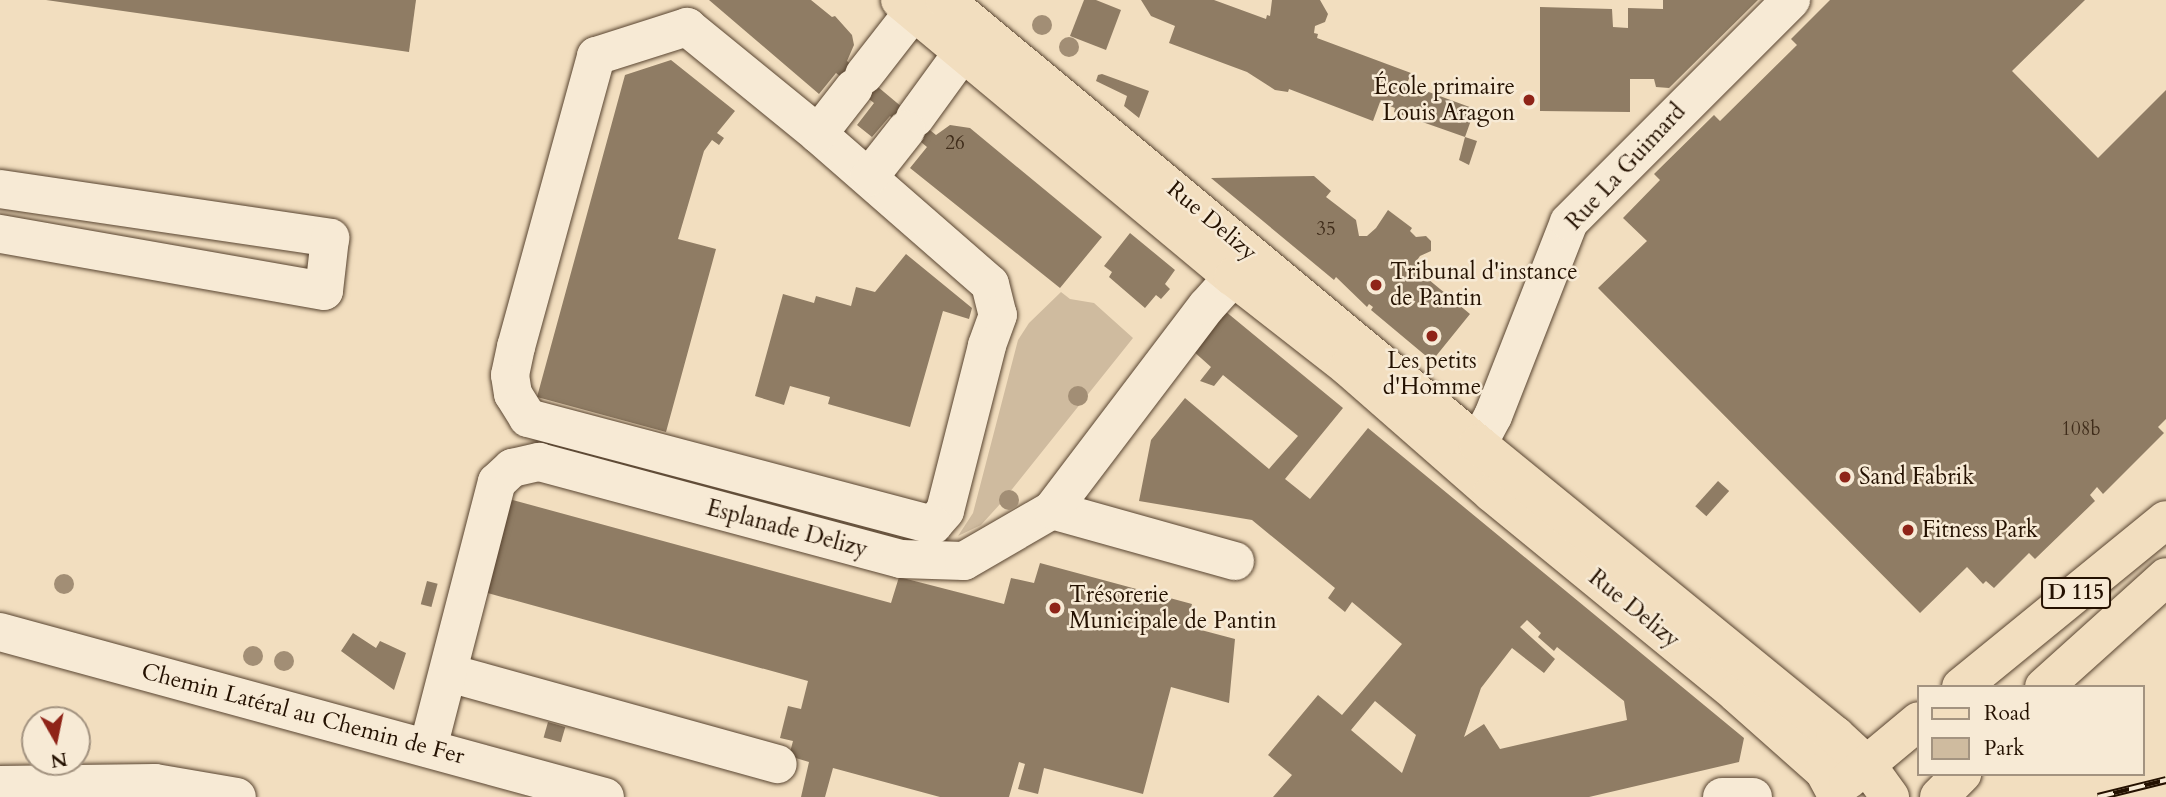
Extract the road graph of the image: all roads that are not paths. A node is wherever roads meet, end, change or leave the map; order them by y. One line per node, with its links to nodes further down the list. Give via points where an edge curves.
1 (1791, 0): 10 (street, Rue La Guimard, via 1569,222)
2 (919, 4): 3 (main road, Rue Delizy); 4 (street); 10 (main road, Rue Delizy)
3 (963, 52): 5 (street); 8 (main road, Rue Delizy)
4 (818, 134): 5 (street); 5 (street, via 687,27 596,56 510,375 513,394 528,418 933,525 945,511 998,315 990,284)
5 (869, 177)
6 (0, 189): 7 (street, via 330,238 324,291)
7 (0, 234)
8 (1233, 276): 9 (main road, Rue Delizy); 11 (street, Esplanade Delizy)
9 (1348, 367): 10 (street, Rue Delizy, via 1366,366 1462,447); 26 (main road, Rue Delizy, via 1492,493 1736,693)
10 (1478, 444): 23 (main road, Rue Delizy)
11 (1052, 510): 13 (street); 16 (street, Esplanade Delizy, via 964,561 901,559 539,462 512,468 497,482)
12 (2166, 520): 18 (main road, D 115)
13 (1235, 561)
14 (2166, 577): 17 (main road, D 115)
15 (0, 632): 21 (street, Chemin Latéral au Chemin de Fer)
16 (449, 673): 21 (street, Esplanade Delizy); 22 (street)
17 (2045, 684)
18 (1963, 685)
19 (1918, 722): 23 (main road)
20 (1918, 742): 23 (main road)
21 (428, 748): 28 (street, Chemin Latéral au Chemin de Fer)
22 (778, 764)
23 (1866, 764): 26 (main road); 31 (main road, Rue Delizy)
24 (1960, 776): 32 (main road)
25 (0, 785): 27 (street, via 155,783)
26 (1830, 787)
27 (237, 797)
28 (606, 797)
29 (1722, 797): 30 (street)
30 (1753, 797)
31 (1890, 797)
32 (1939, 797)

